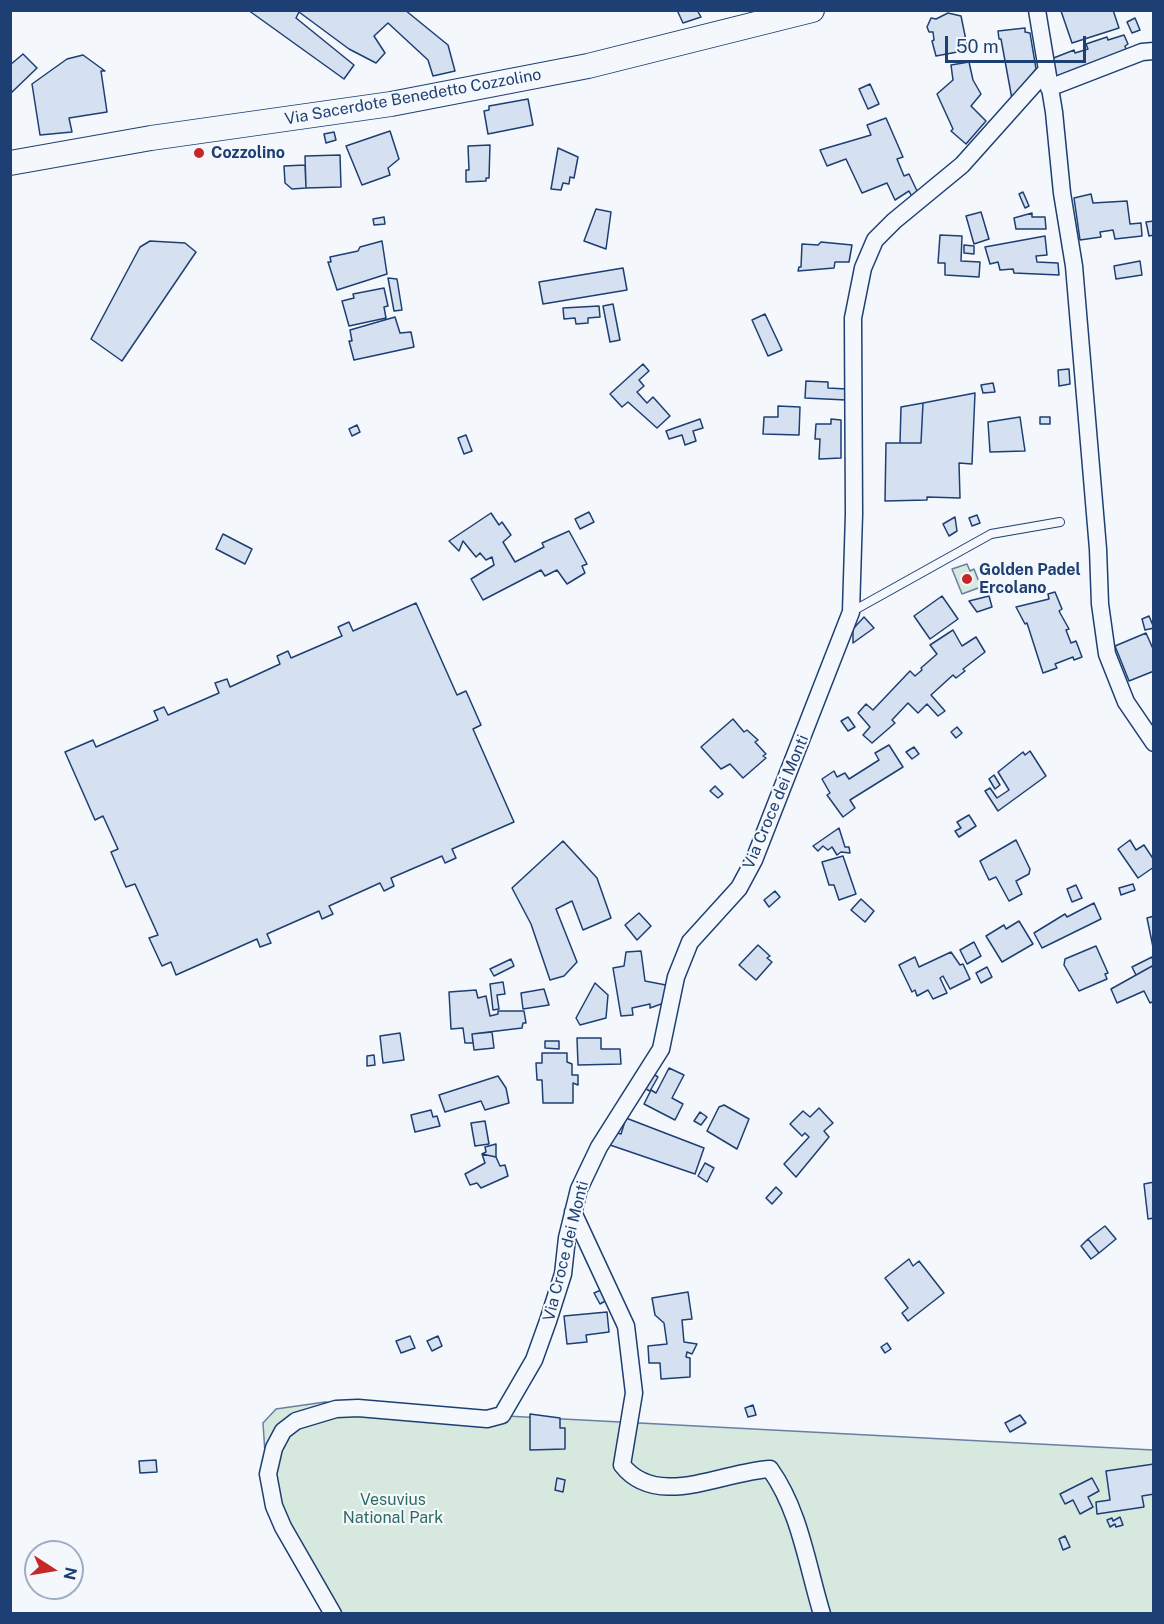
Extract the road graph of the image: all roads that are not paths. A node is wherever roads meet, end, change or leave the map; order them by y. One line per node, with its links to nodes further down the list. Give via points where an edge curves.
1 (812, 10): 6 (main road, Via Sacerdote Benedetto Cozzolino, via 588,66 391,104 151,138)
2 (1037, 10): 4 (street)
3 (1154, 51): 5 (street, via 1142,52)
4 (1046, 71): 5 (street); 8 (street, Via Croce dei Monti, via 962,165 875,240 863,268 853,318)
5 (1049, 88): 9 (street, via 1074,266 1107,654 1126,702)
6 (10, 163)
7 (1060, 522): 8 (lane, via 991,534)
8 (850, 612): 10 (street, Via Croce dei Monti, via 754,860 739,888 690,942 676,977 661,1048 598,1147)
9 (1154, 743)
10 (573, 1212): 11 (street, Via Croce dei Monti, via 563,1274 548,1321 534,1360 502,1415 487,1419 336,1409 296,1421 284,1431 274,1448 268,1474 274,1506); 12 (street, via 626,1326 634,1393 622,1465 640,1482 661,1487 770,1469 808,1556)
11 (333, 1614)
12 (822, 1614)

